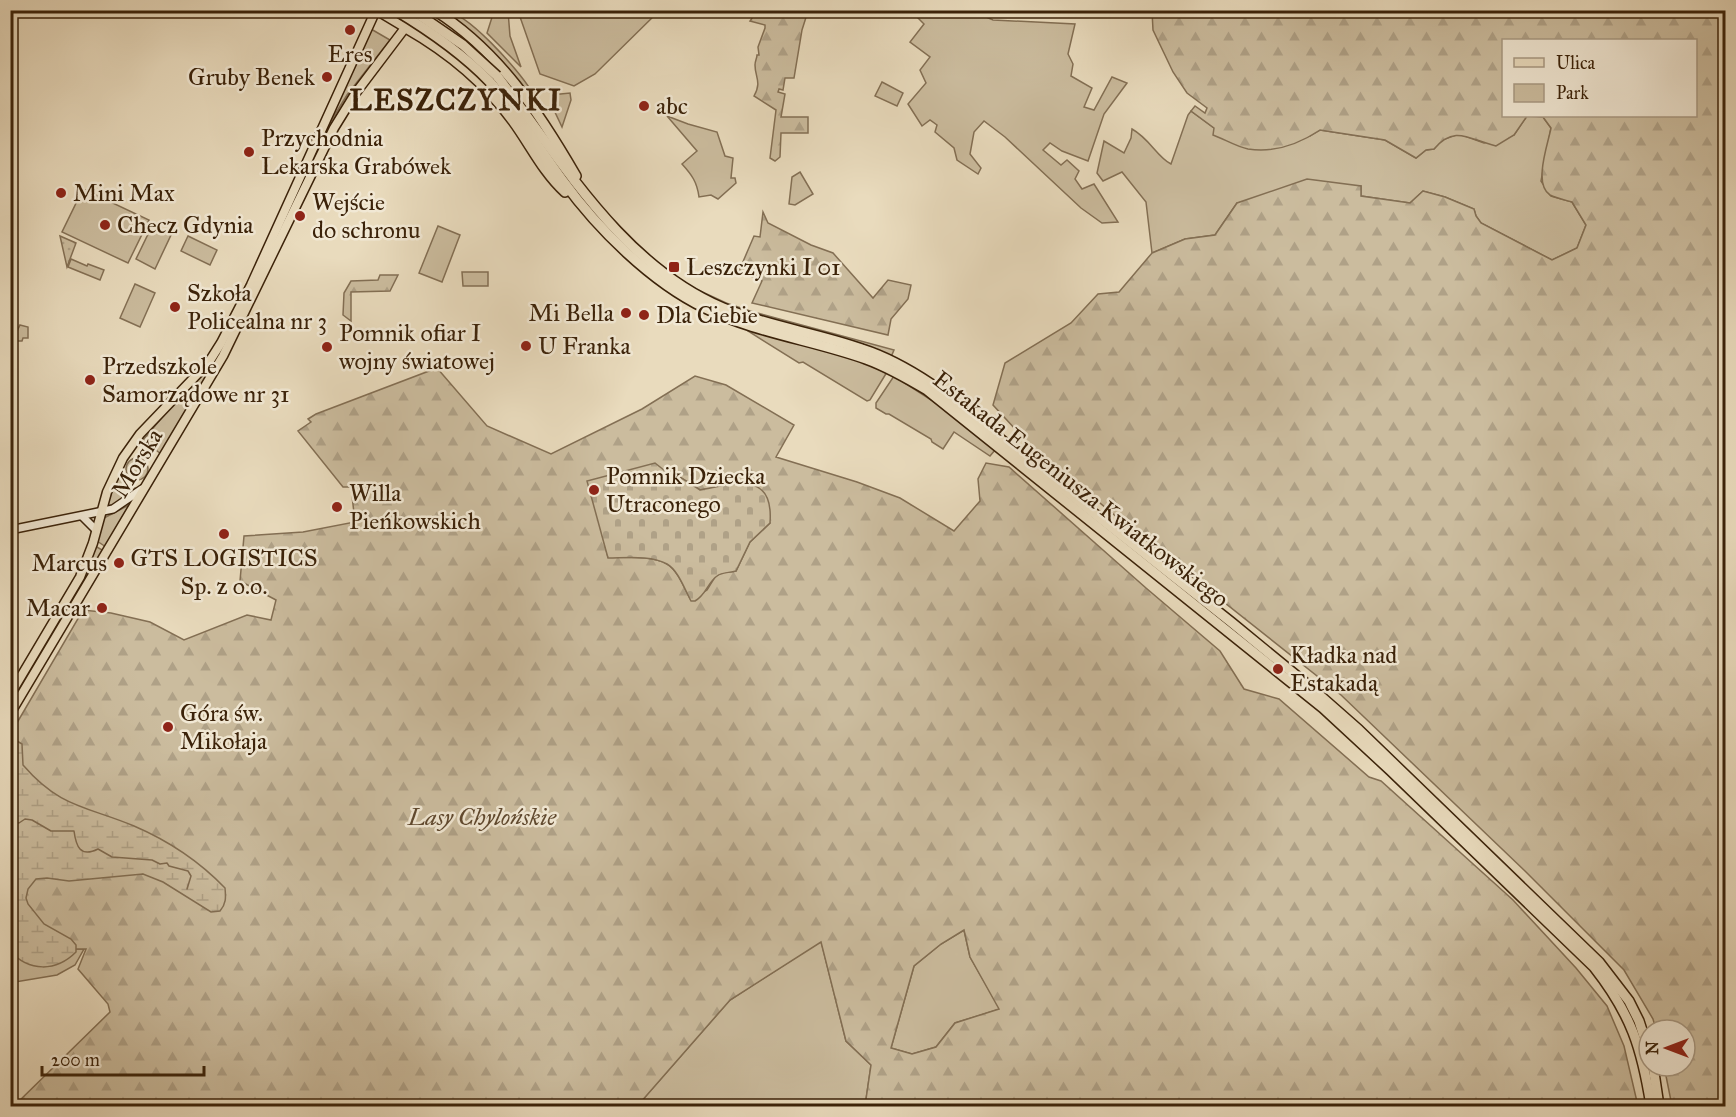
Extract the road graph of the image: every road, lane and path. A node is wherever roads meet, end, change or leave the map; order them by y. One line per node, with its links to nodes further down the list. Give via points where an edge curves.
1 (376, 10): 5 (main road); 13 (main road, Morska, via 221,344 199,374 137,437 117,469)
2 (395, 10): 8 (highway, Estakada Eugeniusza Kwiatkowskiego, bridge, via 438,36)
3 (413, 10): 5 (main road, Morska); 8 (highway, Estakada Eugeniusza Kwiatkowskiego, bridge, via 463,45)
4 (434, 10): 6 (highway)
5 (406, 28): 7 (highway); 12 (main road, Morska, via 334,128 239,327)
6 (470, 37): 7 (highway); 9 (highway, via 528,100)
7 (452, 57): 10 (highway, via 489,91 559,186)
8 (493, 79): 9 (highway, Estakada Eugeniusza Kwiatkowskiego); 10 (highway, Estakada Eugeniusza Kwiatkowskiego)
9 (589, 199): 11 (highway, Estakada Eugeniusza Kwiatkowskiego, via 631,245 700,296 750,317 847,344)
10 (593, 218): 11 (highway, Estakada Eugeniusza Kwiatkowskiego, via 643,266 702,307 743,323)
11 (877, 359): 19 (highway, Estakada Eugeniusza Kwiatkowskiego, via 943,402 1228,625 1392,767)
12 (146, 486): 13 (street); 18 (main road, Morska)
13 (101, 513): 14 (street); 16 (main road, Morska)
14 (83, 517): 15 (street); 16 (street)
15 (10, 530)
16 (96, 530): 17 (main road, Morska, via 75,587)
17 (10, 695)
18 (10, 714)
19 (1597, 964): 20 (highway, Estakada Eugeniusza Kwiatkowskiego, via 1629,1001); 22 (highway, Estakada Eugeniusza Kwiatkowskiego, via 1634,1030)
20 (1638, 1018)
21 (1655, 1078): 23 (highway)
22 (1651, 1107)
23 (1659, 1107)

